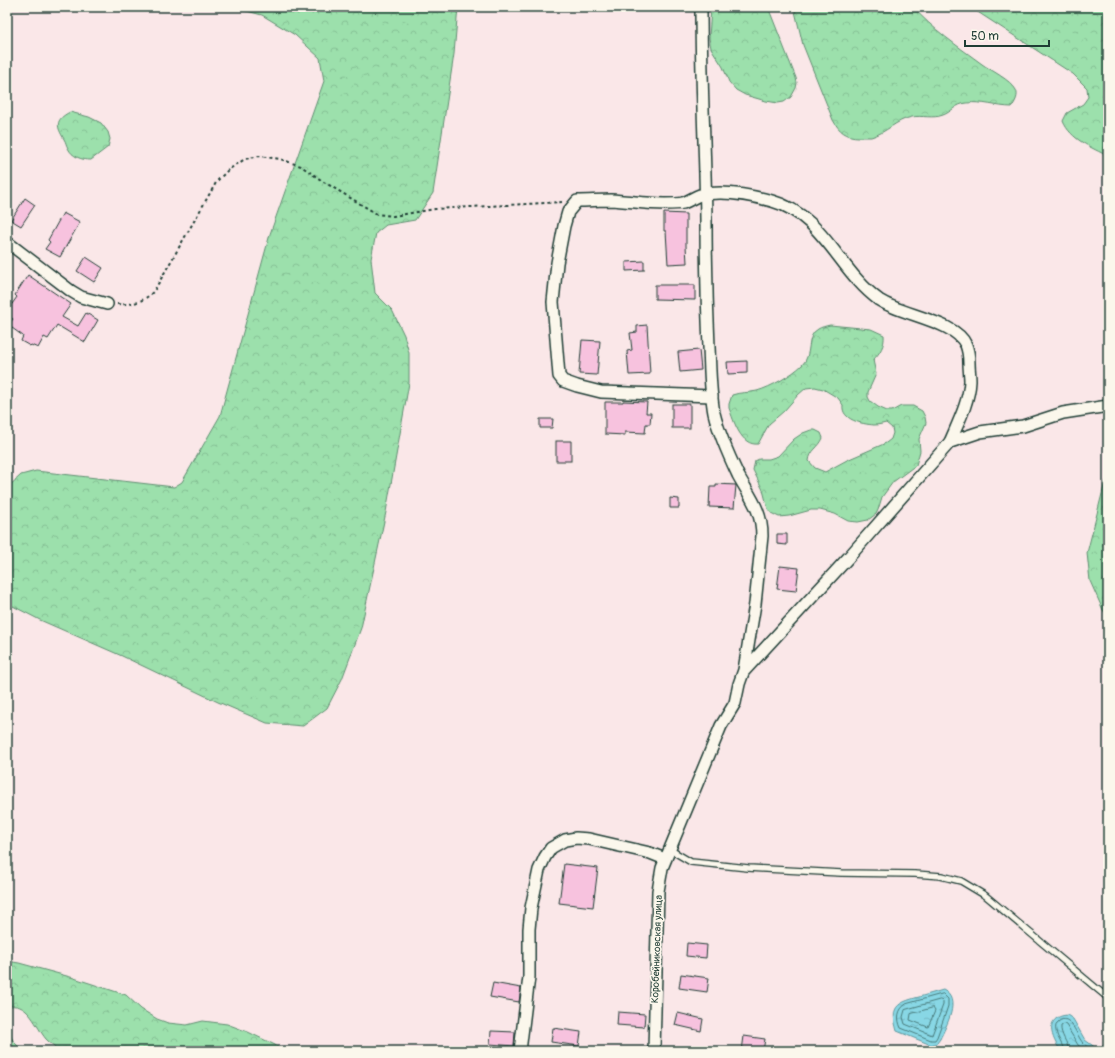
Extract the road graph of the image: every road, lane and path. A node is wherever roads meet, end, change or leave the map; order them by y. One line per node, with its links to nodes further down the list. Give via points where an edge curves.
1 (701, 7): 2 (street, Коробейниковская улица)
2 (706, 194): 3 (street, via 683,203); 6 (street, Коробейниковская улица, via 706,293); 8 (street, via 751,196 785,206 826,238 861,284 880,301 957,334 966,345 970,382 965,405)
3 (577, 201): 5 (path, via 434,209 393,216 382,215 369,210 301,166 259,156 245,159 217,181 154,291 138,303); 6 (street, via 568,212 557,263 553,302 559,376 563,381 601,392)
4 (7, 242): 5 (street, via 81,297)
5 (107, 304)
6 (712, 396): 9 (street, Коробейниковская улица, via 722,439 759,512 762,525)
7 (1108, 406): 8 (street, via 1063,413 1022,426 980,432)
8 (950, 442): 9 (street, via 848,558)
9 (744, 670): 10 (street, Коробейниковская улица, via 735,703 722,726)
10 (667, 854): 11 (lane, via 691,862 748,868 915,874 961,881 986,896); 12 (street, via 576,838 565,840 551,848 539,870 531,908 529,977); 13 (street, Коробейниковская улица, via 658,891)
11 (1108, 998)
12 (520, 1051)
13 (654, 1051)

